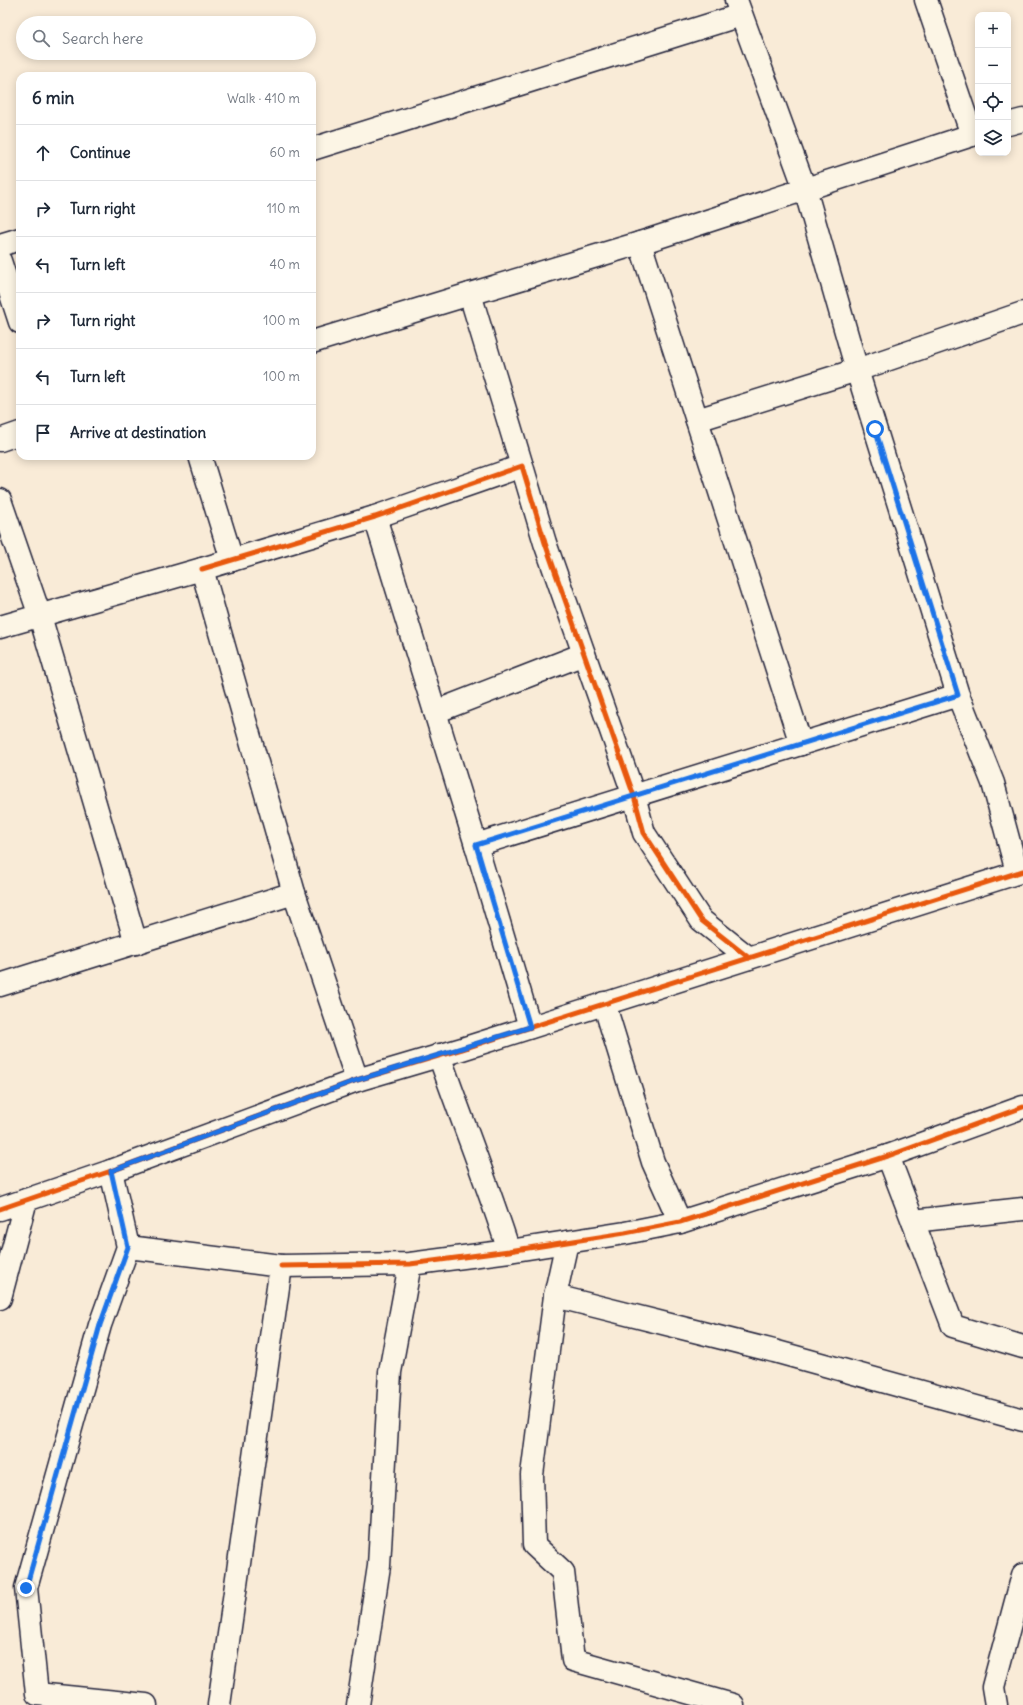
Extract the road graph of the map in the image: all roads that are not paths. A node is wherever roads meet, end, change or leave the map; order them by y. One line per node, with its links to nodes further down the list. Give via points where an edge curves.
1 (926, 0): 5 (street)
2 (738, 7): 6 (street); 7 (street)
3 (1023, 120): 4 (street)
4 (1011, 123)
5 (975, 134): 7 (street)
6 (316, 148)
7 (805, 189): 9 (street); 16 (street)
8 (16, 240): 10 (street)
9 (640, 242): 12 (street); 17 (street)
10 (0, 245)
11 (0, 261): 13 (street)
12 (470, 294): 15 (street); 21 (street)
13 (16, 310)
14 (1023, 313): 16 (street)
15 (316, 341)
16 (857, 370): 17 (street); 29 (street)
17 (697, 420): 31 (street)
18 (16, 435): 19 (street)
19 (0, 440)
20 (201, 460): 24 (street)
21 (522, 466): 23 (street); 28 (street, via 545,543)
22 (0, 500): 26 (street)
23 (375, 517): 24 (street); 30 (street)
24 (232, 560): 25 (street)
25 (202, 569): 26 (street); 35 (street)
26 (40, 616): 27 (street); 36 (street)
27 (0, 627)
28 (584, 654): 30 (street); 32 (street)
29 (958, 695): 31 (street); 34 (street, via 993,783)
30 (435, 712): 33 (street)
31 (801, 744): 32 (street)
32 (634, 796): 33 (street); 37 (street, via 644,833 701,920)
33 (476, 845): 40 (street)
34 (1020, 872): 37 (street)
35 (294, 893): 36 (street); 42 (street)
36 (136, 943): 38 (street)
37 (749, 958): 39 (street)
38 (0, 985)
39 (604, 1003): 40 (street); 50 (street, via 653,1162)
40 (530, 1027): 41 (street)
41 (439, 1055): 42 (street); 53 (street, via 494,1203)
42 (357, 1080): 45 (street)
43 (1023, 1107): 44 (street)
44 (888, 1156): 49 (street); 50 (street)
45 (111, 1171): 46 (street); 52 (street)
46 (26, 1200): 47 (street); 57 (street)
47 (0, 1209)
48 (1023, 1209): 49 (street)
49 (913, 1221): 58 (street, via 953,1326)
50 (680, 1222): 51 (street)
51 (567, 1242): 53 (street); 56 (street)
52 (128, 1247): 55 (street); 62 (street, via 100,1325 26,1588 37,1694)
53 (509, 1251): 54 (street)
54 (410, 1264): 55 (street); 65 (street, via 390,1372 379,1566)
55 (281, 1266): 64 (street)
56 (555, 1296): 59 (street, via 774,1351); 66 (street, via 532,1475 534,1546 563,1572 573,1660)
57 (0, 1298)
58 (1023, 1347)
59 (1023, 1420)
60 (1023, 1575): 61 (street)
61 (995, 1696): 67 (street)
62 (105, 1703): 63 (street)
63 (146, 1705)
64 (219, 1705)
65 (358, 1705)
66 (733, 1705)
67 (978, 1705)

